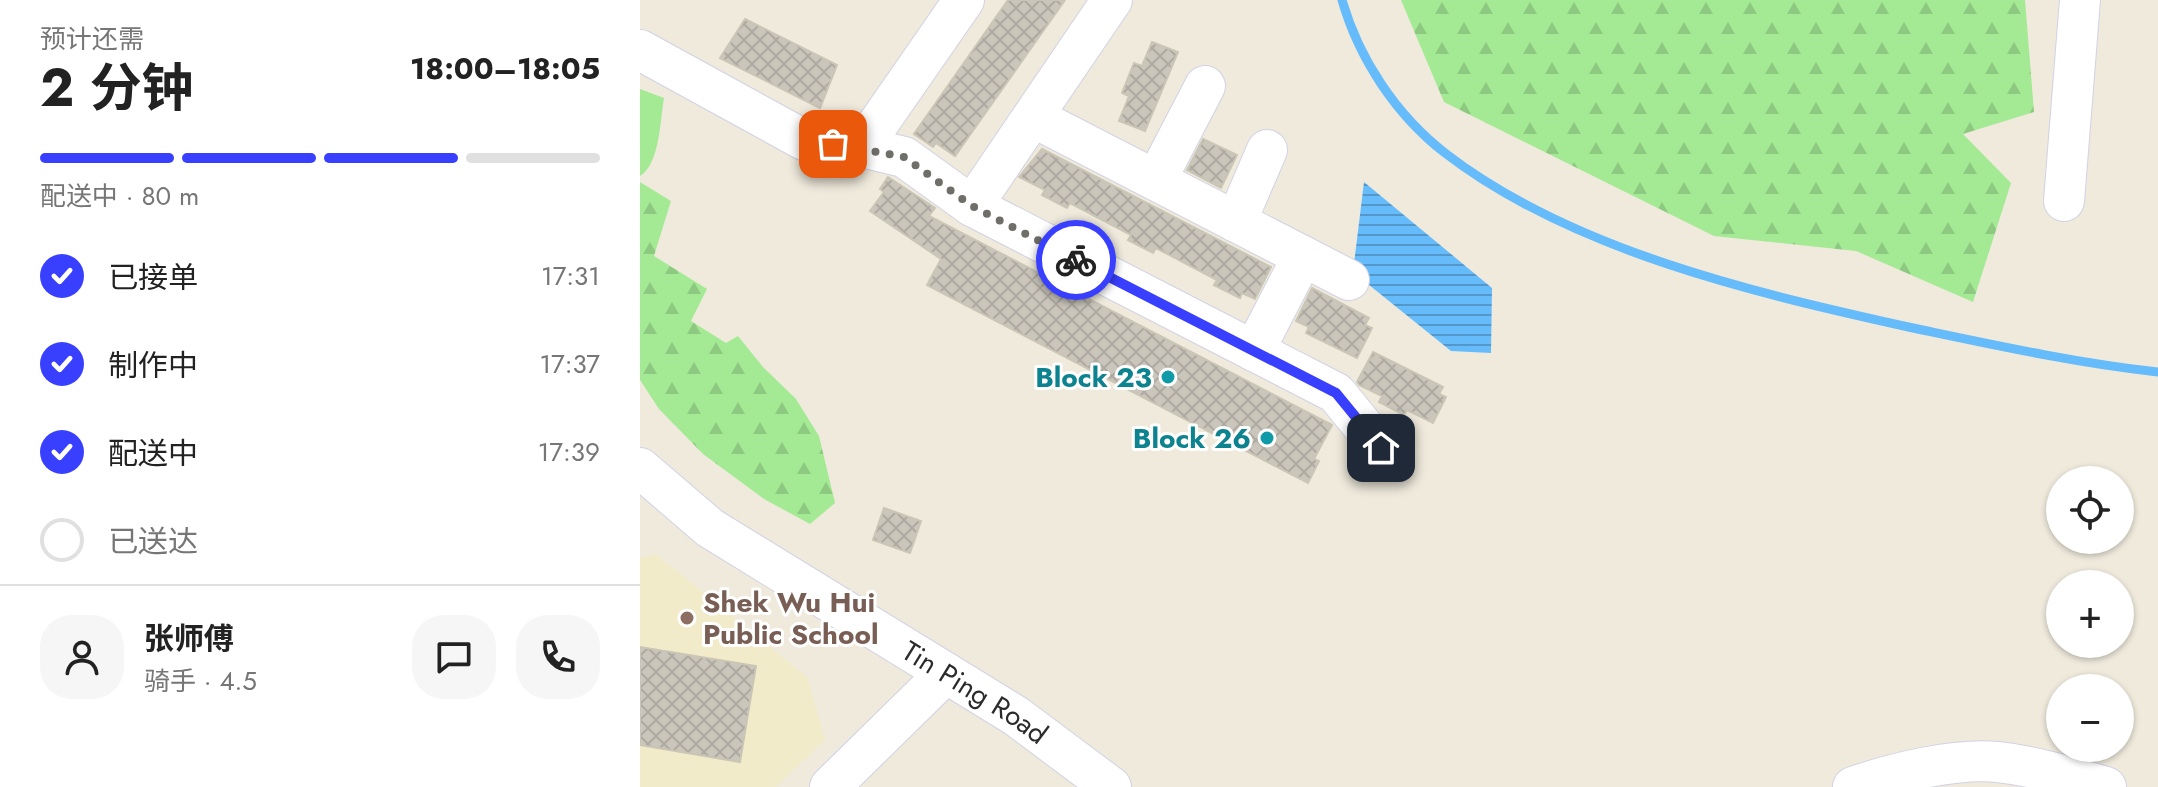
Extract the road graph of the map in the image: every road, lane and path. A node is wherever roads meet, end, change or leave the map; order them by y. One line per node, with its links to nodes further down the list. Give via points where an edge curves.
1 (964, 0): 7 (street)
2 (1112, 0): 6 (street)
3 (2080, 0): 10 (street)
4 (640, 50): 7 (street, via 804,140)
5 (1205, 86): 9 (street)
6 (1033, 117): 9 (street); 11 (street)
7 (862, 147): 11 (street, via 904,157)
8 (1267, 150): 12 (street)
9 (1156, 180): 12 (street)
10 (2064, 201)
11 (972, 206): 15 (street)
12 (1236, 222): 13 (street)
13 (1303, 256): 14 (street); 15 (street)
14 (1349, 280)
15 (1254, 351): 16 (street, via 1336,393)
16 (1381, 448)
17 (640, 468): 18 (street, Tin Ping Road, via 710,528)
18 (946, 673): 19 (street); 20 (street, Tin Ping Road, via 1016,716)
19 (830, 787)
20 (1111, 787)
21 (1853, 787): 22 (street, via 1890,774 1994,762)
22 (2106, 787)

